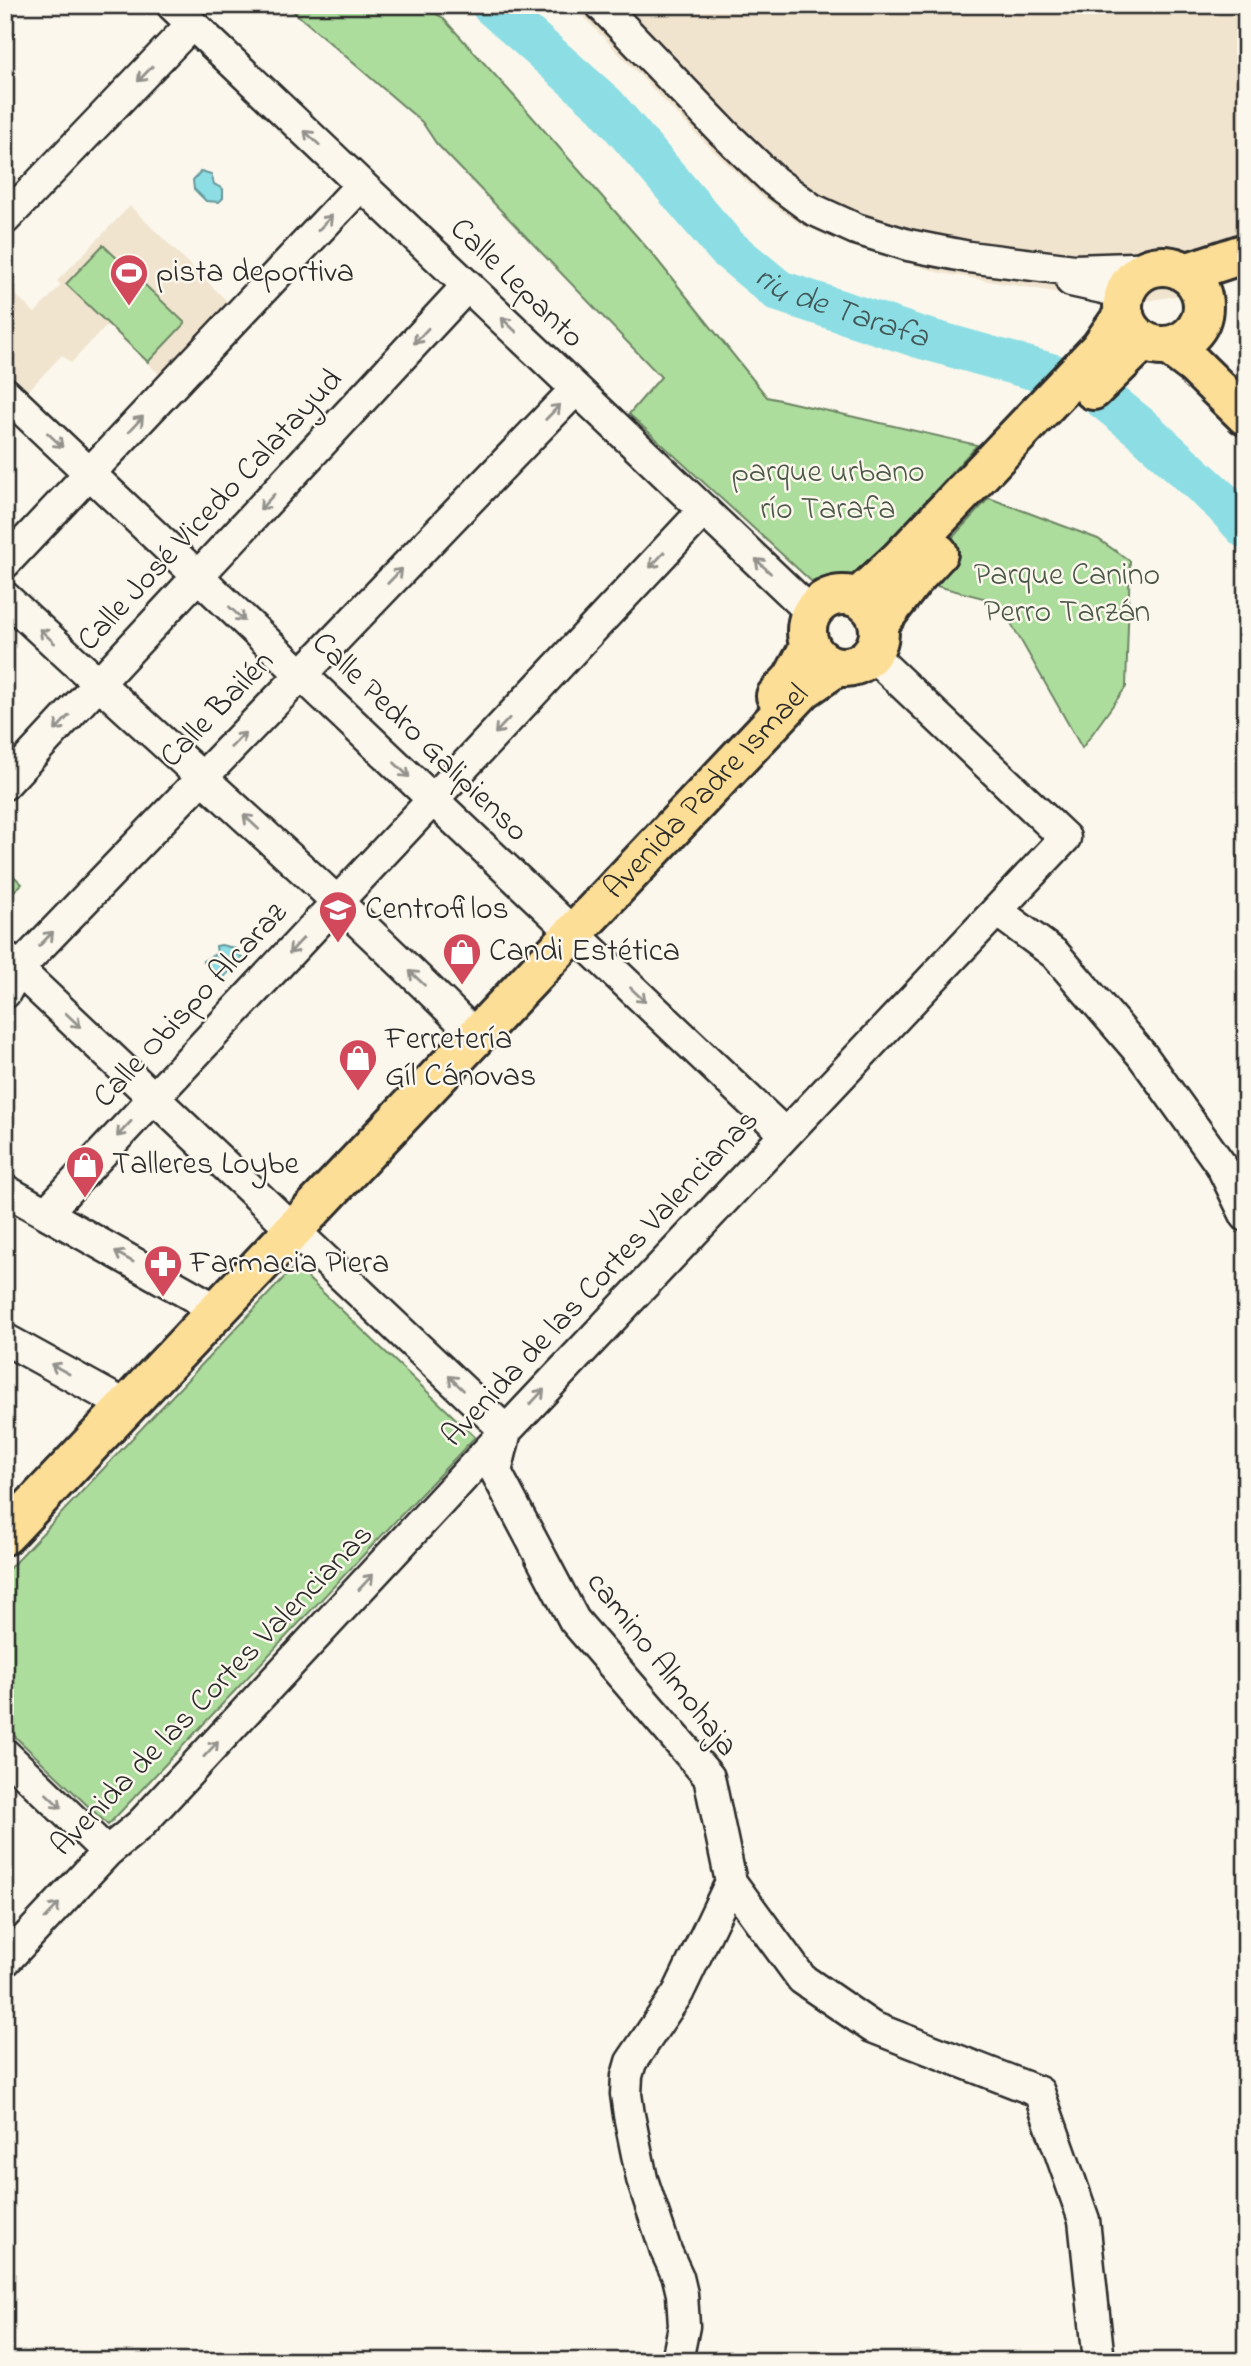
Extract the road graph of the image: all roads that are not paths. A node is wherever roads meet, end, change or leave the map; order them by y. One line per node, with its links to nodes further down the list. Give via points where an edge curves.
1 (585, 5): 9 (street, via 766,190 802,217 898,254 957,267 1089,283)
2 (601, 5): 9 (street, via 724,133 774,181 812,209 908,245 1074,270)
3 (182, 15): 4 (street, Calle Lepanto, one-way to 3); 5 (street, one-way to 5)
4 (361, 185): 8 (street, Calle Lepanto); 14 (street, one-way to 4)
5 (5, 219)
6 (1246, 253): 9 (main road)
7 (1246, 267): 9 (main road)
8 (468, 285): 10 (street, Calle Lepanto, one-way to 8); 17 (street, Calle José Vicedo Calatayud, one-way to 17)
9 (1163, 308): 12 (main road, via 1209,351); 13 (main road, via 1194,365); 19 (main road, via 1100,348 899,560)
10 (576, 388): 15 (street, Calle Lepanto); 21 (street, Calle Bailén, one-way to 10)
11 (5, 393): 14 (street, Calle Pedro Galipienso, one-way to 14)
12 (1246, 397)
13 (1246, 416)
14 (90, 473): 16 (street); 17 (street, Calle Pedro Galipienso)
15 (704, 510): 20 (street, Calle Lepanto, one-way to 15); 25 (street, Calle Obispo Alcaraz, one-way to 25)
16 (5, 563)
17 (198, 576): 21 (street, Calle Pedro Galipienso, one-way to 21); 22 (street, Calle José Vicedo Calatayud)
18 (5, 597): 22 (street, one-way to 18)
19 (869, 625): 20 (main road, via 857,665); 20 (main road, via 849,595 832,597 817,606); 27 (street, Avenida de las Cortes Valencianas, via 1065,838)
20 (819, 642): 28 (main road, Avenida Padre Ismael, via 792,679)
21 (301, 674): 23 (street, Calle Bailén, one-way to 21); 25 (street, Calle Pedro Galipienso, one-way to 25)
22 (98, 684): 23 (street); 24 (street, Calle José Vicedo Calatayud, one-way to 24)
23 (202, 776): 26 (street, one-way to 23); 29 (street, Calle Bailén, one-way to 23)
24 (5, 784)
25 (433, 800): 26 (street, Calle Obispo Alcaraz); 28 (street, Calle Pedro Galipienso)
26 (337, 902): 30 (street, one-way to 26); 31 (street, Calle Obispo Alcaraz, one-way to 31)
27 (997, 911): 32 (street, Avenida de las Cortes Valencianas); 35 (street, via 1055,954 1142,1055 1221,1165)
28 (568, 928): 30 (main road, Avenida Padre Ismael); 32 (street, Calle Pedro Galipienso, one-way to 32)
29 (9, 973): 31 (street, one-way to 31)
30 (471, 1031): 36 (main road, Avenida Padre Ismael)
31 (154, 1097): 34 (street, Calle Obispo Alcaraz, one-way to 34); 36 (street)
32 (785, 1134): 40 (street, Avenida de las Cortes Valencianas, one-way to 32)
33 (5, 1190): 34 (street)
34 (46, 1213): 37 (street, one-way to 34)
35 (1246, 1216)
36 (289, 1224): 37 (main road, Avenida Padre Ismael); 40 (street, one-way to 36); 41 (main road, Avenida Padre Ismael)
37 (205, 1303): 39 (main road, Avenida Padre Ismael)
38 (5, 1339): 39 (street, one-way to 38)
39 (114, 1399): 41 (main road, Avenida Padre Ismael)
40 (506, 1431): 43 (street, Avenida de las Cortes Valencianas, one-way to 40, via 150,1815); 44 (street, camino Almohaja, via 496,1472 573,1620 709,1777)
41 (8, 1513)
42 (5, 1754): 43 (street, one-way to 43)
43 (107, 1852): 45 (street, Avenida de las Cortes Valencianas, one-way to 43)
44 (731, 1882): 46 (street, via 678,1993 631,2062 627,2076 629,2115 642,2179 682,2294 684,2326); 47 (street, camino Almohaja, via 802,1979 872,2027 1039,2092 1084,2220)
45 (5, 1961)
46 (677, 2361)
47 (1099, 2361)

